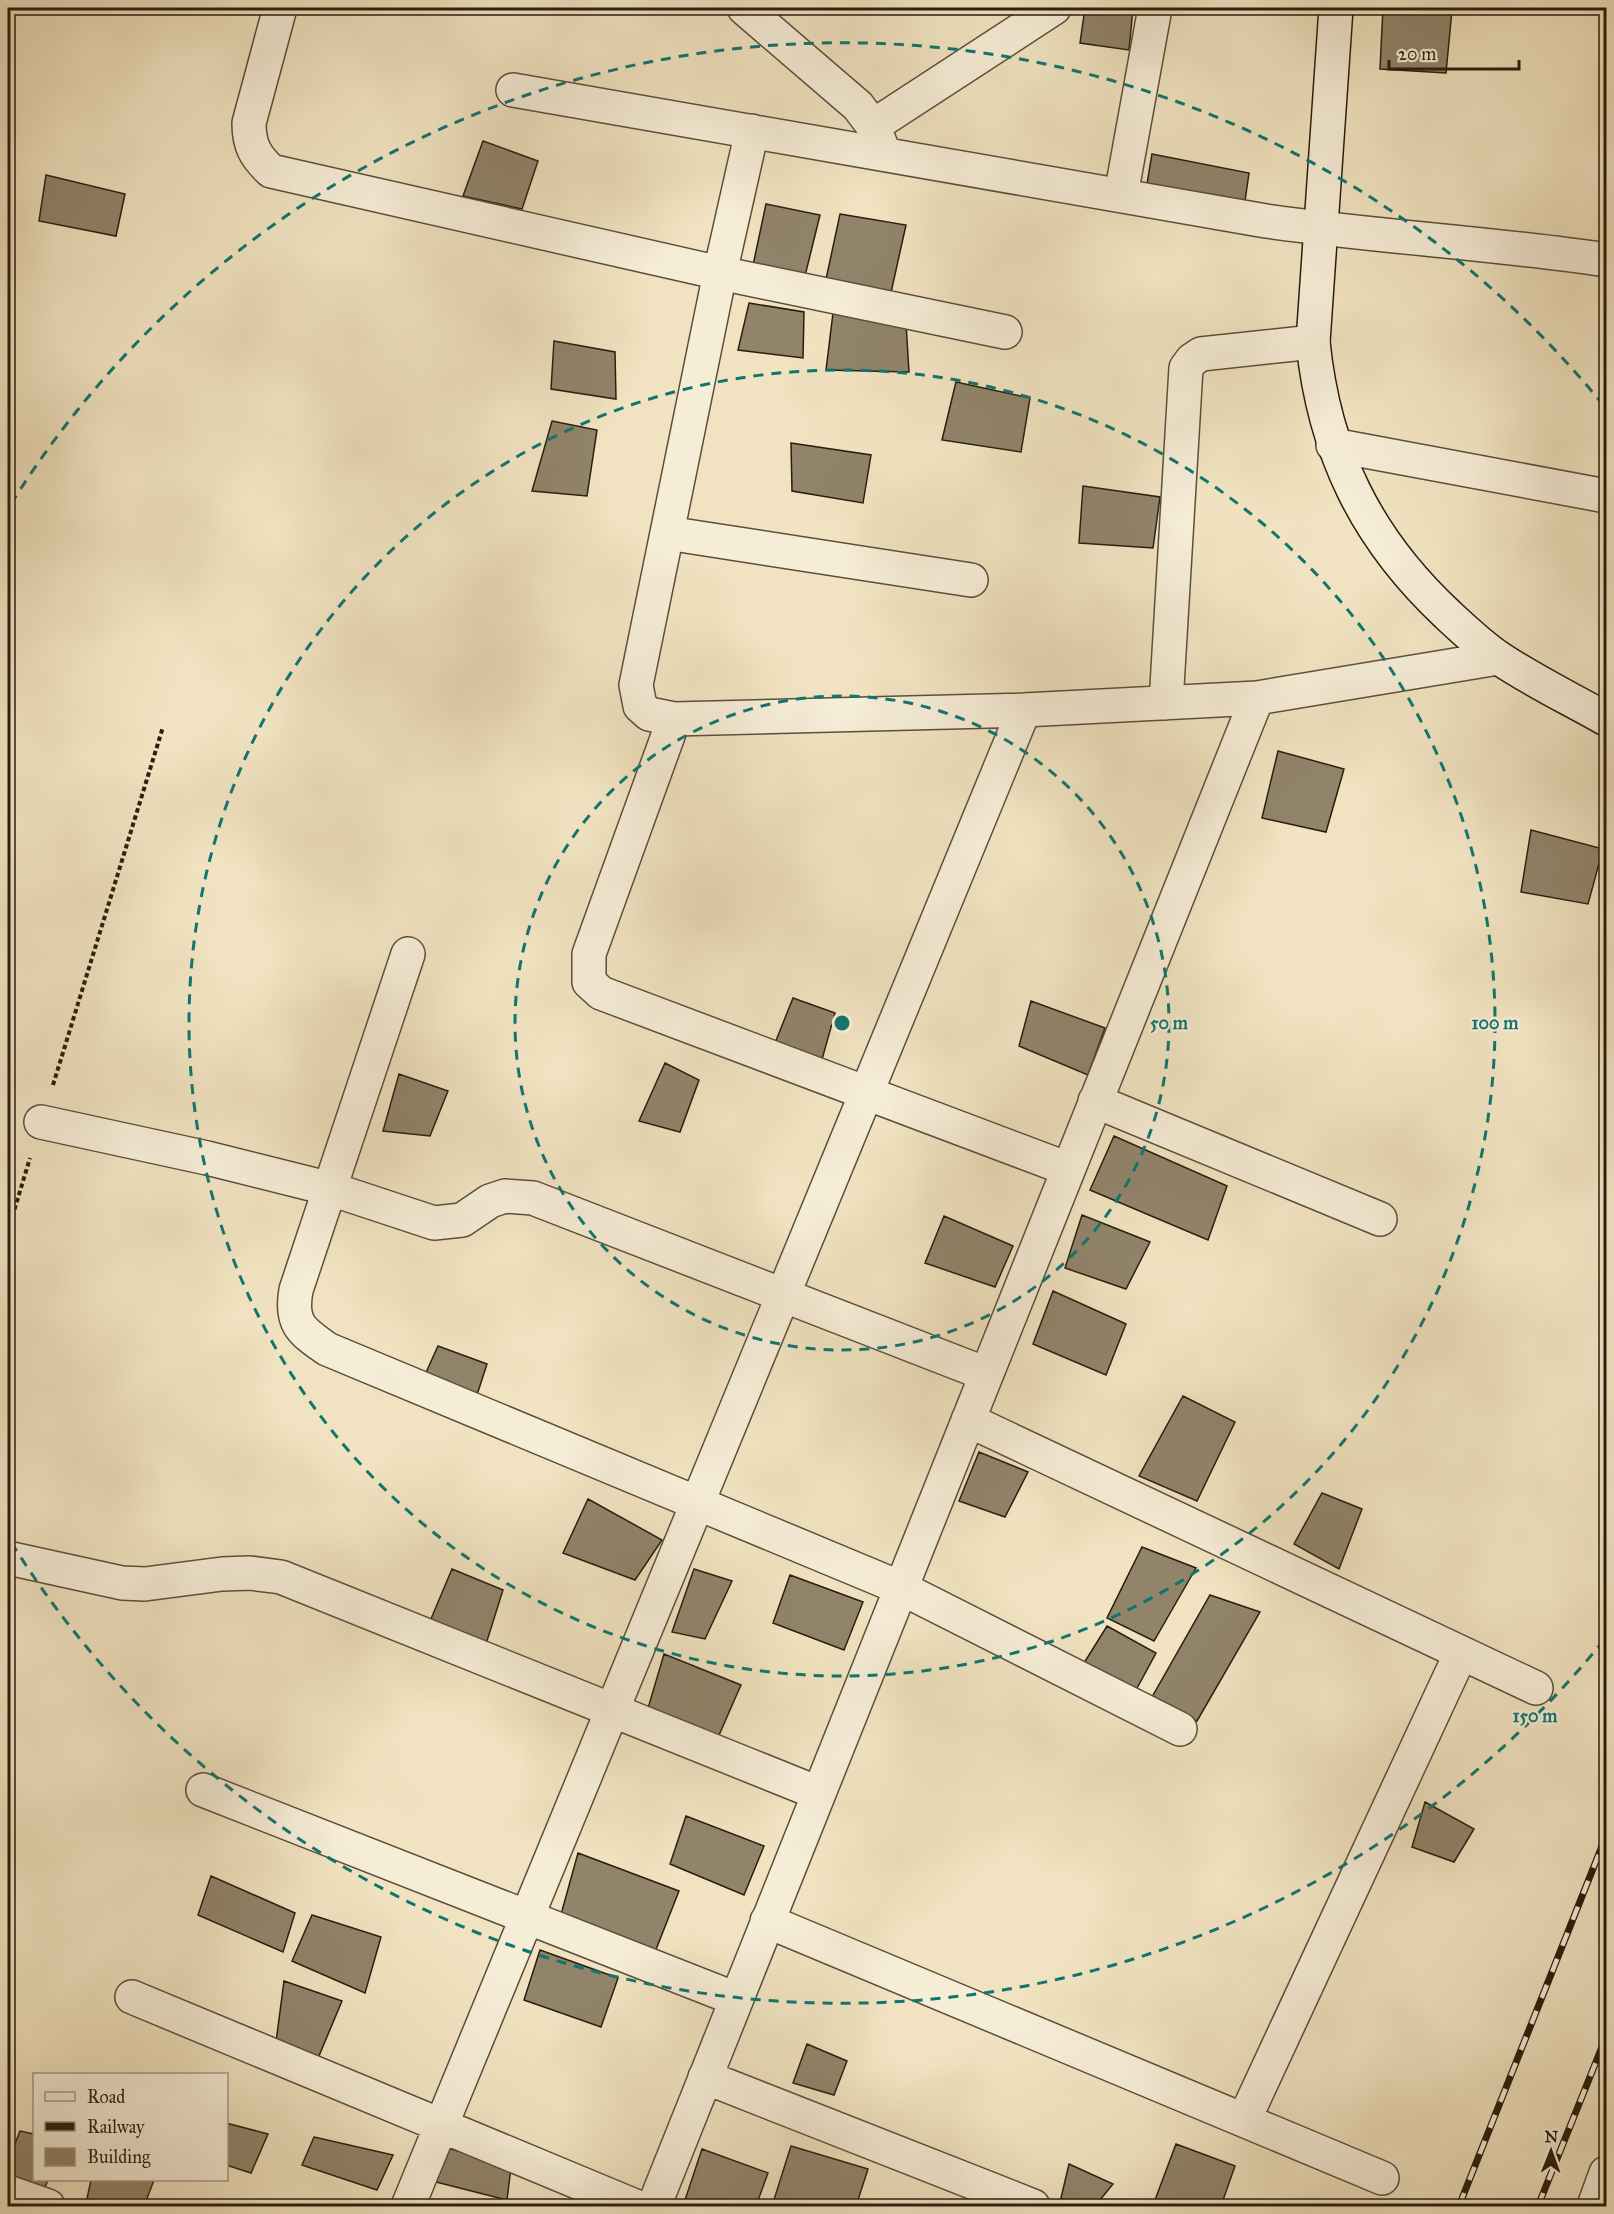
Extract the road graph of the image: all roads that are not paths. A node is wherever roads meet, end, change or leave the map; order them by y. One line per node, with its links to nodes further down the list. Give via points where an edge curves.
1 (280, 8): 12 (street, via 249,123 255,157 271,171)
2 (744, 8): 8 (street, via 858,106)
3 (1054, 8): 8 (street)
4 (1155, 8): 9 (street)
5 (1336, 8): 10 (street)
6 (513, 90): 7 (street)
7 (752, 131): 8 (street); 12 (street)
8 (879, 140): 9 (street)
9 (1121, 195): 10 (street)
10 (1321, 229): 11 (street, via 1516,247); 14 (street)
11 (1606, 260)
12 (720, 273): 13 (street); 17 (street)
13 (1005, 332)
14 (1313, 342): 15 (street, via 1317,384); 21 (street, via 1201,354 1186,368)
15 (1333, 445): 16 (street); 19 (street, via 1358,503 1383,542 1423,591)
16 (1606, 496)
17 (667, 533): 18 (street); 24 (street, via 636,696 649,714)
18 (971, 580)
19 (1498, 658): 20 (street); 23 (street)
20 (1257, 698): 21 (street); 27 (street)
21 (1166, 703): 22 (street)
22 (1024, 710): 24 (street); 26 (street)
23 (1606, 718)
24 (674, 719): 26 (street, via 589,954 589,982 601,993)
25 (408, 954): 30 (street)
26 (867, 1093): 29 (street); 32 (street)
27 (1095, 1101): 29 (street); 31 (street)
28 (41, 1122): 30 (street)
29 (1068, 1169): 33 (street)
30 (331, 1189): 32 (street, via 434,1223 462,1220 505,1196 533,1198); 35 (street, via 296,1290 295,1318 304,1333 327,1349)
31 (1380, 1219)
32 (783, 1297): 33 (street); 35 (street)
33 (986, 1374): 34 (street)
34 (968, 1420): 37 (street); 38 (street)
35 (698, 1505): 37 (street); 40 (street)
36 (8, 1558): 40 (street, via 122,1583 231,1574 281,1577)
37 (901, 1588): 41 (street); 43 (street)
38 (1461, 1653): 39 (street); 49 (street)
39 (1536, 1688)
40 (614, 1709): 43 (street); 44 (street)
41 (1180, 1730)
42 (203, 1790): 44 (street)
43 (818, 1792): 45 (street)
44 (526, 1917): 47 (street); 50 (street)
45 (767, 1921): 47 (street); 49 (street)
46 (132, 1997): 50 (street)
47 (736, 1999): 48 (street)
48 (705, 2077): 57 (street); 58 (street)
49 (1244, 2120): 52 (street)
50 (442, 2126): 55 (street); 56 (street)
51 (1606, 2173): 59 (street)
52 (1382, 2178)
53 (8, 2193): 54 (street)
54 (48, 2206)
55 (408, 2206)
56 (635, 2206)
57 (654, 2206)
58 (1033, 2206)
59 (1594, 2206)

